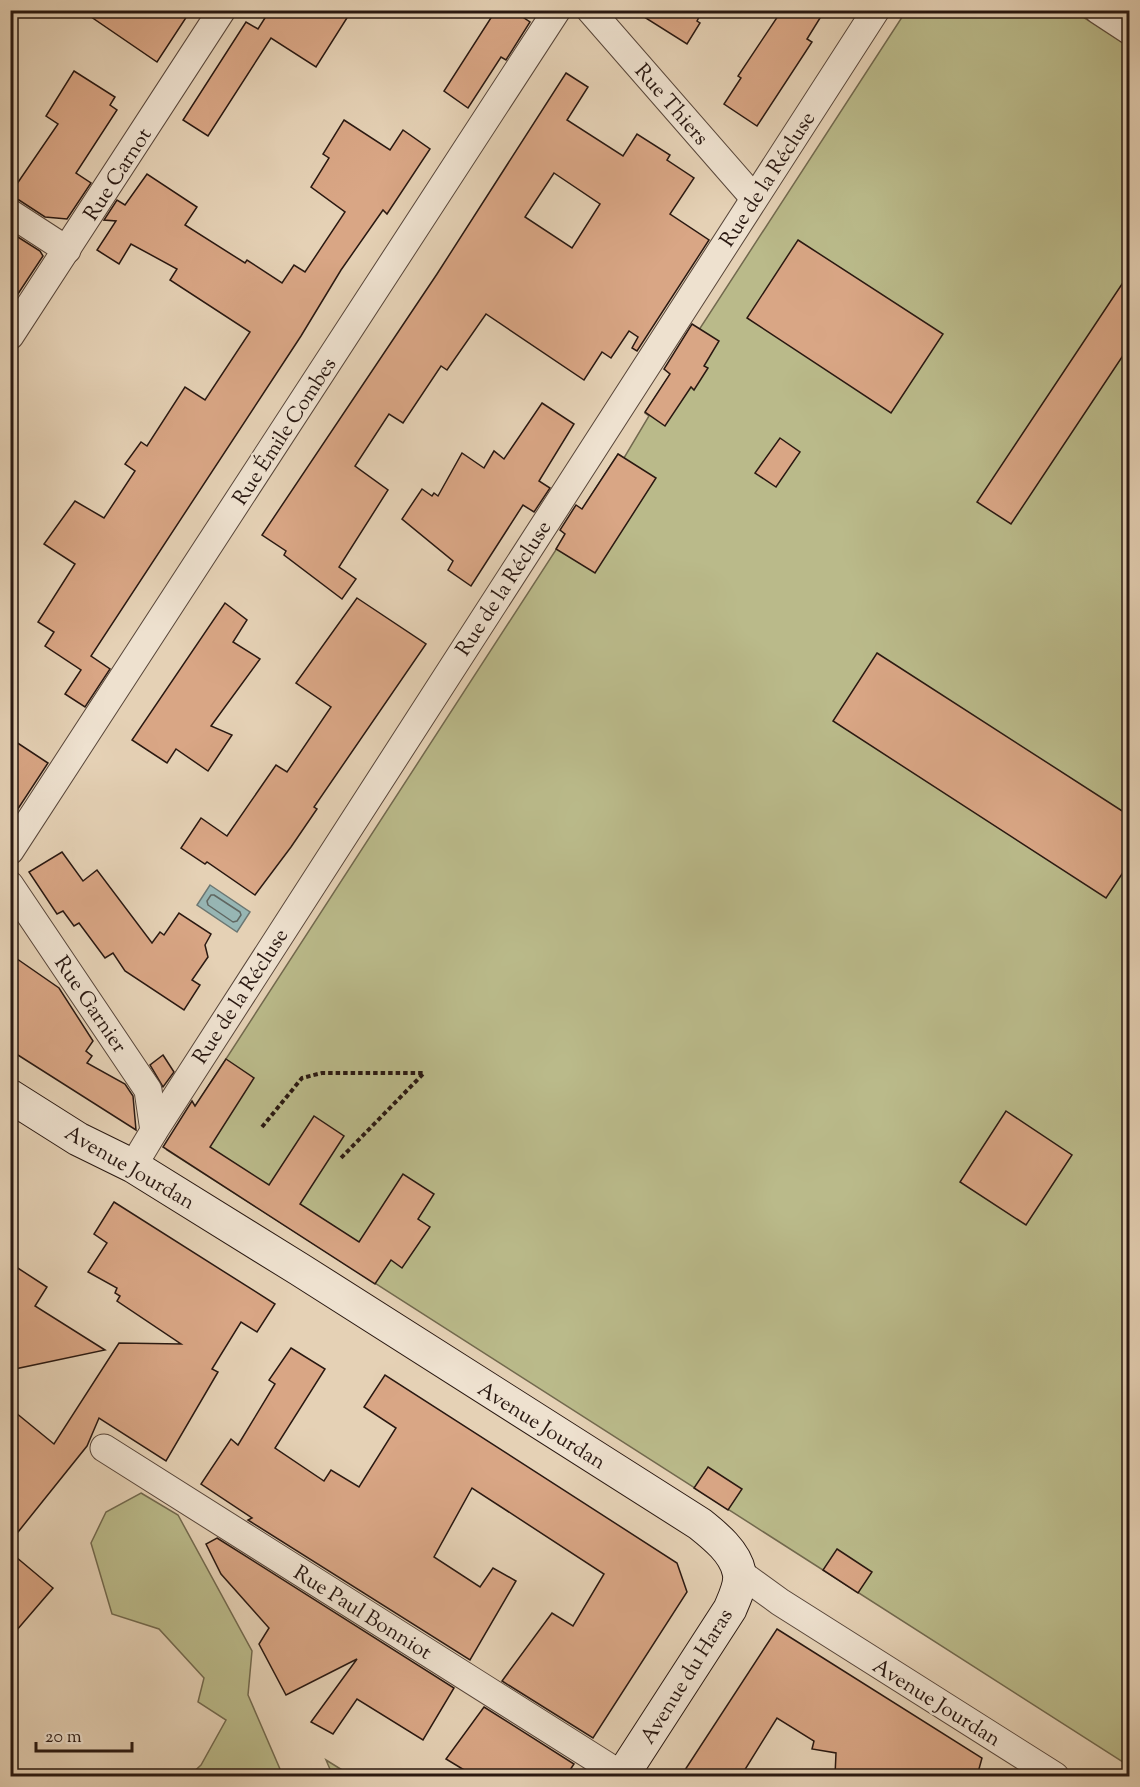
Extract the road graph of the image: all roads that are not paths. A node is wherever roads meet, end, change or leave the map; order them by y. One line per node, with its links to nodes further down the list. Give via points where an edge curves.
1 (222, 10): 9 (street, Rue Carnot)
2 (557, 10): 11 (street, Rue Émile Combes)
3 (590, 10): 7 (street, Rue Thiers)
4 (876, 10): 7 (street, Rue de la Récluse)
5 (1098, 10): 6 (street)
6 (1130, 31)
7 (754, 198): 14 (street, Rue de la Récluse)
8 (10, 213): 9 (street)
9 (67, 250): 10 (street, Rue Carnot)
10 (10, 336)
11 (10, 851)
12 (10, 885): 14 (street, Rue Garnier, via 148,1090)
13 (10, 1096): 15 (main road, Avenue Jourdan, via 78,1139)
14 (154, 1131): 15 (street, Rue de la Récluse)
15 (134, 1166): 17 (main road, Avenue Jourdan, via 700,1524 722,1542)
16 (104, 1448): 18 (street, Rue Paul Bonniot)
17 (740, 1573): 18 (main road, Avenue du Haras, via 730,1609); 19 (street, Avenue Jourdan)
18 (622, 1776)
19 (1055, 1776)

